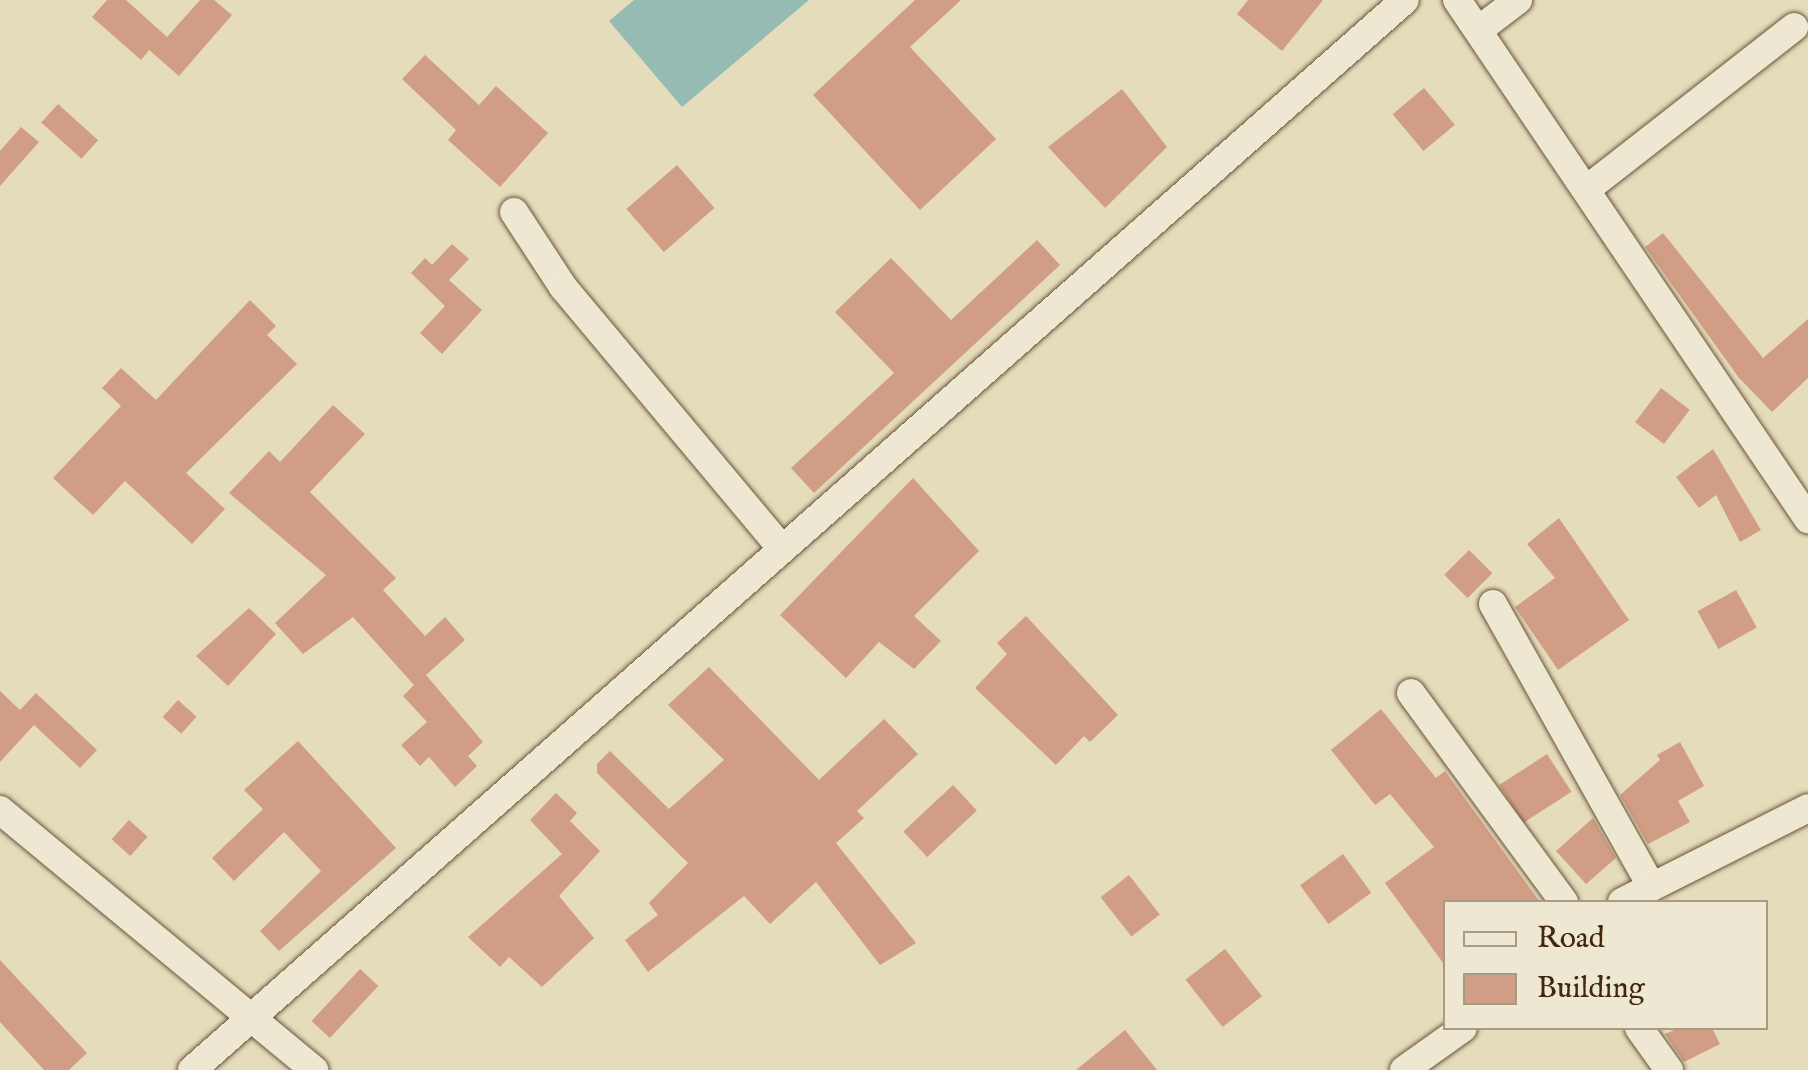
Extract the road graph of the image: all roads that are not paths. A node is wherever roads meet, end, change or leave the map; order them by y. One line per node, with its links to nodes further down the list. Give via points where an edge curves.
1 (1405, 0): 9 (street)
2 (1457, 0): 5 (street)
3 (1518, 0): 5 (street)
4 (1794, 27): 6 (street)
5 (1480, 29): 6 (street)
6 (1587, 189): 8 (street)
7 (514, 212): 9 (street, via 563,287)
8 (1808, 519)
9 (781, 548): 17 (street)
10 (1493, 604): 14 (street)
11 (1410, 693): 15 (street)
12 (1808, 808): 14 (street)
13 (0, 810): 17 (street)
14 (1651, 884): 16 (street)
15 (1563, 900)
16 (1625, 900)
17 (246, 1018): 20 (street); 21 (street)
18 (1460, 1030): 22 (street)
19 (1640, 1030): 23 (street)
20 (192, 1070)
21 (314, 1070)
22 (1404, 1070)
23 (1669, 1070)

